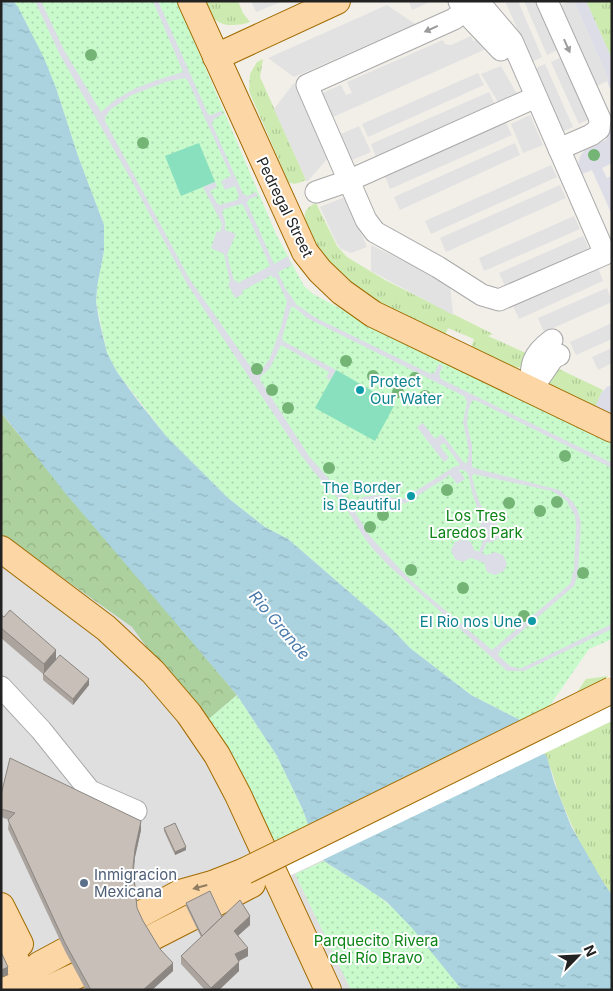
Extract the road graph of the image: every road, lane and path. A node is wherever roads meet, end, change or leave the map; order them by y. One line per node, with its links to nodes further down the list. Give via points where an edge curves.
1 (191, 1): 7 (main road, Pedregal Street)
2 (337, 1): 7 (main road)
3 (495, 1): 6 (lane)
4 (547, 1): 9 (lane, one-way to 9, via 600,119 599,128 591,135)
5 (467, 5): 6 (lane); 8 (lane); 10 (lane, one-way to 10, via 454,19 307,85)
6 (512, 41): 8 (lane)
7 (216, 57): 11 (main road, Pedregal Street)
8 (533, 91): 9 (lane); 10 (lane)
9 (559, 149): 10 (lane, via 605,254 499,300 482,295 376,232 366,220)
10 (348, 181): 11 (lane)
11 (283, 207): 13 (main road, Pedregal Street, via 304,252 342,292 373,314)
12 (556, 347): 13 (lane)
13 (531, 389): 14 (main road, Pedregal Street)
14 (612, 429)
15 (1, 549): 30 (main road, via 106,628 153,672 189,714 217,755 238,795)
16 (1, 686): 19 (lane, via 90,791)
17 (612, 690): 20 (main road, bridge)
18 (612, 708): 20 (main road)
19 (136, 811)
20 (249, 877): 21 (main road); 23 (main road, one-way to 23, via 180,893)
21 (214, 904)
22 (1, 906): 29 (main road)
23 (137, 916)
24 (192, 917): 26 (main road)
25 (1, 930): 29 (main road)
26 (149, 939)
27 (65, 951): 29 (main road, via 39,965)
28 (78, 975): 29 (main road, via 50,988)
29 (30, 984)
30 (328, 990)

